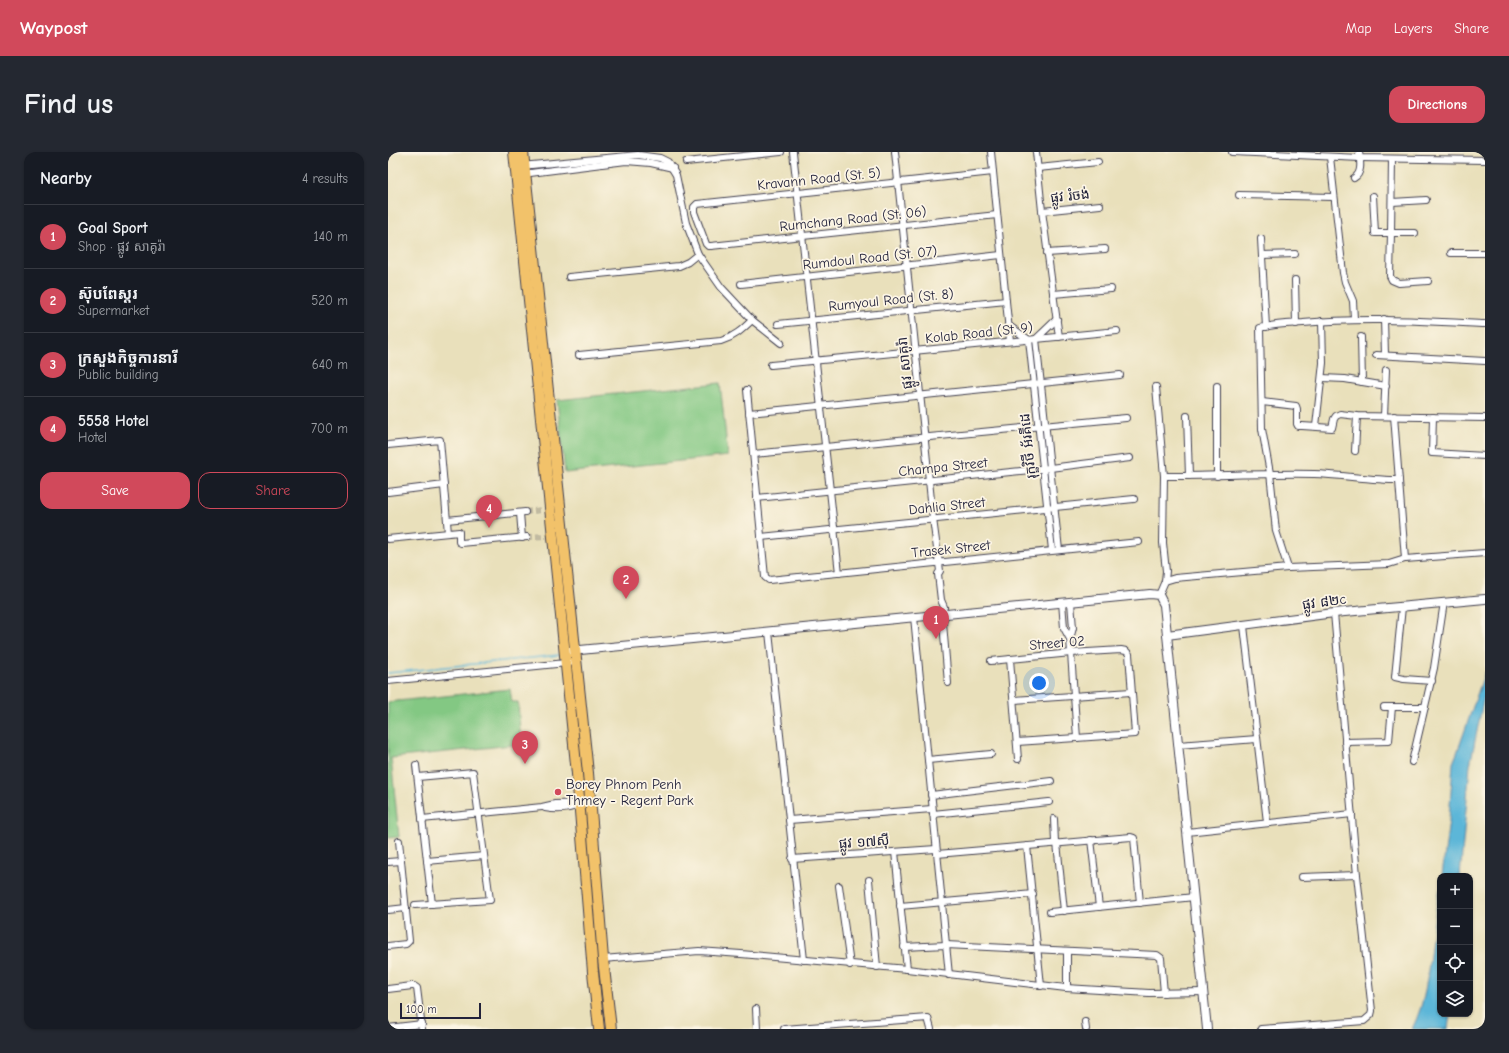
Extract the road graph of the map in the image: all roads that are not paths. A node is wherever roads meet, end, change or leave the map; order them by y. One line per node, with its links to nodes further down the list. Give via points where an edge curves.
1 (514, 152): 18 (main road)
2 (523, 152): 18 (main road)
3 (781, 152): 15 (street)
4 (793, 152): 22 (street)
5 (895, 152): 21 (street, ផ្លូវ សាគូរ៉ា)
6 (991, 152): 19 (street)
7 (1036, 152): 17 (street)
8 (1232, 152): 11 (street)
9 (1409, 152): 13 (street)
10 (1360, 155): 11 (street); 12 (street); 20 (street, via 1360,170)
11 (1330, 157): 25 (street)
12 (1392, 159): 13 (street); 27 (street)
13 (1409, 159): 14 (street)
14 (1485, 160)
15 (686, 162)
16 (1098, 162): 17 (street)
17 (1038, 168): 29 (street)
18 (520, 170): 41 (street, via 626,161 673,168 686,223); 125 (main road)
19 (993, 172): 21 (street, Kravann Road (St. 5)); 30 (street)
20 (1354, 178)
21 (899, 183): 22 (street, Kravann Road (St. 5)); 31 (street, ផ្លូវ សាគូរ៉ា)
22 (798, 194): 34 (street); 36 (street, Kravann Road (St. 5), via 697,204 694,212 706,244)
23 (1239, 195): 25 (street)
24 (1373, 196): 33 (street, via 1376,233)
25 (1334, 197): 56 (street, via 1343,273 1353,301)
26 (1426, 200): 27 (street)
27 (1392, 202): 33 (street)
28 (1100, 205): 29 (street, ផ្លូវ រំចង់)
29 (1042, 211): 38 (street)
30 (997, 215): 31 (street, Rumchang Road (St. 06)); 43 (street)
31 (903, 225): 34 (street, Rumchang Road (St. 06)); 45 (street, ផ្លូវ សាគូរ៉ា)
32 (1415, 232): 33 (street)
33 (1391, 233): 49 (street, via 1392,280 1398,283)
34 (802, 236): 36 (street, Rumchang Road (St. 06)); 47 (street)
35 (1261, 239): 44 (street)
36 (711, 246)
37 (1105, 249): 38 (street)
38 (1048, 253): 52 (street)
39 (1451, 253): 40 (street)
40 (1485, 253)
41 (698, 254): 46 (street, via 680,266); 58 (street, via 721,287)
42 (1295, 254): 44 (street)
43 (1001, 255): 45 (street, Rumdoul Road (St. 07)); 53 (street)
44 (1262, 256): 65 (street)
45 (907, 266): 47 (street, Rumdoul Road (St. 07)); 54 (street, ផ្លូវ សាគូរ៉ា)
46 (569, 277)
47 (807, 277): 50 (street, Rumdoul Road (St. 07)); 59 (street)
48 (1295, 280): 62 (street)
49 (1428, 281)
50 (741, 284)
51 (1111, 289): 52 (street)
52 (1053, 294): 55 (street)
53 (1006, 301): 54 (street, Rumyoul Road (St. 8)); 64 (street)
54 (912, 310): 59 (street, Rumyoul Road (St. 8)); 73 (street, ផ្លូវ សាគូរ៉ា)
55 (1057, 319): 67 (street); 69 (street)
56 (1354, 319): 57 (street); 60 (street)
57 (1384, 319): 63 (street); 76 (street)
58 (752, 320): 72 (street); 74 (street, via 743,330 721,341)
59 (811, 320): 61 (street, Rumyoul Road (St. 8)); 77 (street)
60 (1322, 321): 62 (street); 82 (street)
61 (778, 324)
62 (1296, 324): 65 (street)
63 (1485, 324)
64 (1008, 325): 70 (street); 71 (street)
65 (1266, 326): 91 (street, via 1260,328)
66 (1117, 331): 67 (street, Kolab Road (St. 9))
67 (1059, 337): 69 (street, Kolab Road (St. 9))
68 (1361, 337): 83 (street)
69 (1036, 339): 70 (street, Kolab Road (St. 9)); 84 (street, រុក្ខវិថី អ័រគីដេ)
70 (1029, 340): 71 (street, Kolab Road (St. 9)); 85 (street, រុក្ខវិថី អ័រគីដេ)
71 (1010, 341): 73 (street, Kolab Road (St. 9))
72 (781, 343)
73 (916, 351): 77 (street, Kolab Road (St. 9)); 90 (street, ផ្លូវ សាគូរ៉ា)
74 (579, 355)
75 (1376, 355): 76 (street)
76 (1385, 355): 78 (street)
77 (816, 361): 79 (street, Kolab Road (St. 9)); 92 (street)
78 (1485, 361)
79 (771, 365)
80 (1386, 370): 87 (street)
81 (1120, 375): 84 (street)
82 (1322, 378): 83 (street); 102 (street)
83 (1362, 382): 87 (street)
84 (1041, 383): 85 (street); 101 (street, រុក្ខវិថី អ័រគីដេ)
85 (1034, 384): 90 (street); 103 (street, រុក្ខវិថី អ័រគីដេ)
86 (1217, 386): 116 (street)
87 (1386, 386): 96 (street)
88 (1156, 387): 114 (street)
89 (747, 390): 93 (street)
90 (920, 395): 92 (street); 104 (street, ផ្លូវ សាគូរ៉ា)
91 (1262, 402): 102 (street, via 1296,406 1298,426); 113 (street, via 1262,429)
92 (821, 406): 93 (street); 106 (street)
93 (749, 413): 108 (street)
94 (1187, 416): 115 (street)
95 (1357, 416): 96 (street); 102 (street, via 1340,414 1334,419 1332,428); 107 (street)
96 (1384, 416): 97 (street)
97 (1394, 416): 98 (street); 118 (street)
98 (1433, 417): 100 (street); 109 (street, via 1432,453)
99 (1126, 418): 101 (street)
100 (1485, 418)
101 (1045, 426): 103 (street); 111 (street, រុក្ខវិថី អ័រគីដេ)
102 (1316, 426)
103 (1038, 427): 104 (street); 112 (street, រុក្ខវិថី អ័រគីដេ)
104 (924, 438): 106 (street); 117 (street, ផ្លូវ សាគូរ៉ា)
105 (388, 445): 119 (street, via 440,440)
106 (825, 446): 108 (street); 120 (street)
107 (1355, 451)
108 (753, 454): 122 (street)
109 (1485, 456)
110 (1130, 458): 111 (street, Champa Street)
111 (1050, 468): 112 (street, Champa Street); 124 (street, រុក្ខវិថី អ័រគីដេ)
112 (1043, 469): 117 (street, Champa Street); 126 (street, រុក្ខវិថី អ័រគីដេ)
113 (1270, 473): 116 (street); 118 (street); 140 (street, via 1276,531)
114 (1164, 476): 115 (street); 143 (street)
115 (1189, 476): 116 (street)
116 (1216, 476)
117 (929, 480): 120 (street, Champa Street); 128 (street, ផ្លូវ សាគូរ៉ា)
118 (1399, 480): 138 (street)
119 (444, 485): 121 (street); 129 (street)
120 (830, 490): 122 (street, Champa Street); 130 (street)
121 (388, 492)
122 (757, 498): 133 (street)
123 (1134, 499): 124 (street, Dahlia Street)
124 (1054, 508): 126 (street, Dahlia Street); 136 (street, រុក្ខវិថី អ័រគីដេ)
125 (551, 509): 157 (main road); 157 (main road, via 549,535)
126 (1047, 509): 128 (street, Dahlia Street); 136 (street, រុក្ខវិថី អ័រគីដេ)
127 (457, 519): 129 (street); 131 (street); 131 (street, via 523,513 525,538 461,543)
128 (933, 519): 130 (street, Dahlia Street); 139 (street, ផ្លូវ សាគូរ៉ា)
129 (447, 520): 132 (street)
130 (834, 529): 133 (street, Dahlia Street); 142 (street)
131 (458, 532): 132 (street)
132 (448, 533): 134 (street)
133 (761, 537): 142 (street, Trasek Street, via 766,579)
134 (388, 539)
135 (1139, 542): 136 (street, Trasek Street)
136 (1055, 550): 139 (street, Trasek Street)
137 (1485, 553): 138 (street)
138 (1405, 559): 140 (street, via 1390,564)
139 (939, 562): 141 (street, ផ្លូវ សាគូរ៉ា); 142 (street, Trasek Street)
140 (1288, 568): 143 (street, via 1174,578)
141 (940, 571): 150 (street, ផ្លូវ សាគូរ៉ា); 150 (street, ផ្លូវ សាគូរ៉ា, via 938,574 941,600)
142 (839, 573)
143 (1165, 581): 144 (street)
144 (1159, 595): 147 (street); 155 (street, via 1164,605)
145 (1485, 599): 148 (street, ផ្លូវ ៨២c)
146 (1062, 602): 147 (street); 150 (street); 156 (street, via 1064,628)
147 (1071, 602): 156 (street, via 1074,628)
148 (1444, 602): 149 (street, ផ្លូវ ៨២c); 163 (street)
149 (1402, 607): 151 (street, ផ្លូវ ៨២c); 163 (street, via 1395,677)
150 (945, 610): 152 (street); 164 (street, ផ្លូវ សាគូរ៉ា, via 943,623)
151 (1334, 614): 153 (street, ផ្លូវ ៨២c); 174 (street)
152 (914, 617): 154 (street); 178 (street)
153 (1244, 626): 155 (street, ផ្លូវ ៨២c); 172 (street)
154 (769, 632): 157 (street); 192 (street)
155 (1167, 636): 175 (street)
156 (1070, 639): 158 (street)
157 (570, 651): 161 (main road)
158 (1071, 653): 159 (street, Street 02); 165 (street, Street 02, via 1126,651 1129,654); 166 (street)
159 (1010, 659): 160 (street, Street 02); 167 (street)
160 (991, 661)
161 (571, 663): 162 (street); 185 (main road); 186 (main road)
162 (388, 681)
163 (1432, 681): 170 (street)
164 (948, 683)
165 (1131, 692): 166 (street); 171 (street, via 1134,734)
166 (1073, 696): 167 (street); 171 (street)
167 (1014, 700): 173 (street)
168 (1384, 706): 169 (street)
169 (1392, 707): 170 (street); 174 (street, via 1389,741)
170 (1425, 707): 179 (street)
171 (1077, 738): 173 (street)
172 (1257, 739): 175 (street); 193 (street)
173 (1017, 742): 177 (street)
174 (1346, 742): 189 (street)
175 (1178, 745): 194 (street)
176 (991, 754): 178 (street)
177 (1018, 759)
178 (928, 760): 183 (street)
179 (1412, 762)
180 (416, 764): 181 (street)
181 (418, 777): 188 (street, via 473,772); 190 (street)
182 (1051, 781): 183 (street)
183 (931, 794): 187 (street)
184 (1049, 802): 187 (street)
185 (591, 803): 186 (street); 227 (main road)
186 (580, 804): 188 (street, via 555,804); 241 (main road)
187 (933, 811): 192 (street); 199 (street)
188 (478, 814): 190 (street); 201 (street)
189 (1352, 814): 193 (street); 206 (street)
190 (422, 819): 204 (street)
191 (1054, 819): 197 (street)
192 (789, 820): 202 (street)
193 (1267, 822): 194 (street)
194 (1187, 832): 211 (street)
195 (1092, 840): 197 (street, ផ្លូវ ១៧ស៊ី); 213 (street, ផ្លូវ ១៧ស៊ី, via 1134,838); 217 (street)
196 (399, 841): 203 (street)
197 (1056, 843): 198 (street, ផ្លូវ ១៧ស៊ី); 220 (street)
198 (1027, 846): 199 (street, ផ្លូវ ១៧ស៊ី); 210 (street)
199 (937, 851): 200 (street, ផ្លូវ ១៧ស៊ី); 212 (street)
200 (895, 852): 202 (street, ផ្លូវ ១៧ស៊ី); 216 (street)
201 (484, 856): 204 (street); 214 (street, via 490,900)
202 (792, 859): 228 (street)
203 (401, 861): 205 (street); 218 (street)
204 (427, 861): 214 (street)
205 (388, 862)
206 (1357, 875): 207 (street); 247 (street, via 1371,1015 1364,1021)
207 (1302, 877)
208 (869, 880): 230 (street)
209 (839, 886): 229 (street)
210 (1033, 894): 212 (street); 225 (street)
211 (1194, 897): 213 (street); 236 (street)
212 (942, 903): 216 (street); 222 (street)
213 (1140, 903): 217 (street)
214 (432, 904): 215 (street)
215 (415, 905)
216 (900, 906): 224 (street)
217 (1099, 907): 220 (street)
218 (406, 908): 219 (street); 223 (street, via 409,941 406,944)
219 (388, 910)
220 (1064, 911): 221 (street)
221 (1050, 912)
222 (946, 945): 224 (street); 225 (street); 232 (street)
223 (388, 946)
224 (904, 947): 231 (street)
225 (1038, 949): 226 (street); 233 (street)
226 (1067, 951): 234 (street); 237 (street, via 1160,956)
227 (603, 959): 228 (street, via 698,951); 242 (main road)
228 (804, 960): 229 (street)
229 (850, 964): 230 (street)
230 (877, 967): 231 (street)
231 (907, 970): 232 (street)
232 (949, 975): 233 (street)
233 (1041, 986): 234 (street)
234 (1067, 988): 237 (street)
235 (388, 989): 239 (street, via 412,986 416,988)
236 (1204, 992): 237 (street); 246 (street)
237 (1164, 993)
238 (756, 1009): 243 (street)
239 (422, 1027): 240 (street)
240 (388, 1028)
241 (599, 1029)
242 (611, 1029)
243 (757, 1029)
244 (784, 1029): 245 (street, via 928,1018)
245 (931, 1029)
246 (1207, 1029)
247 (1261, 1029)

